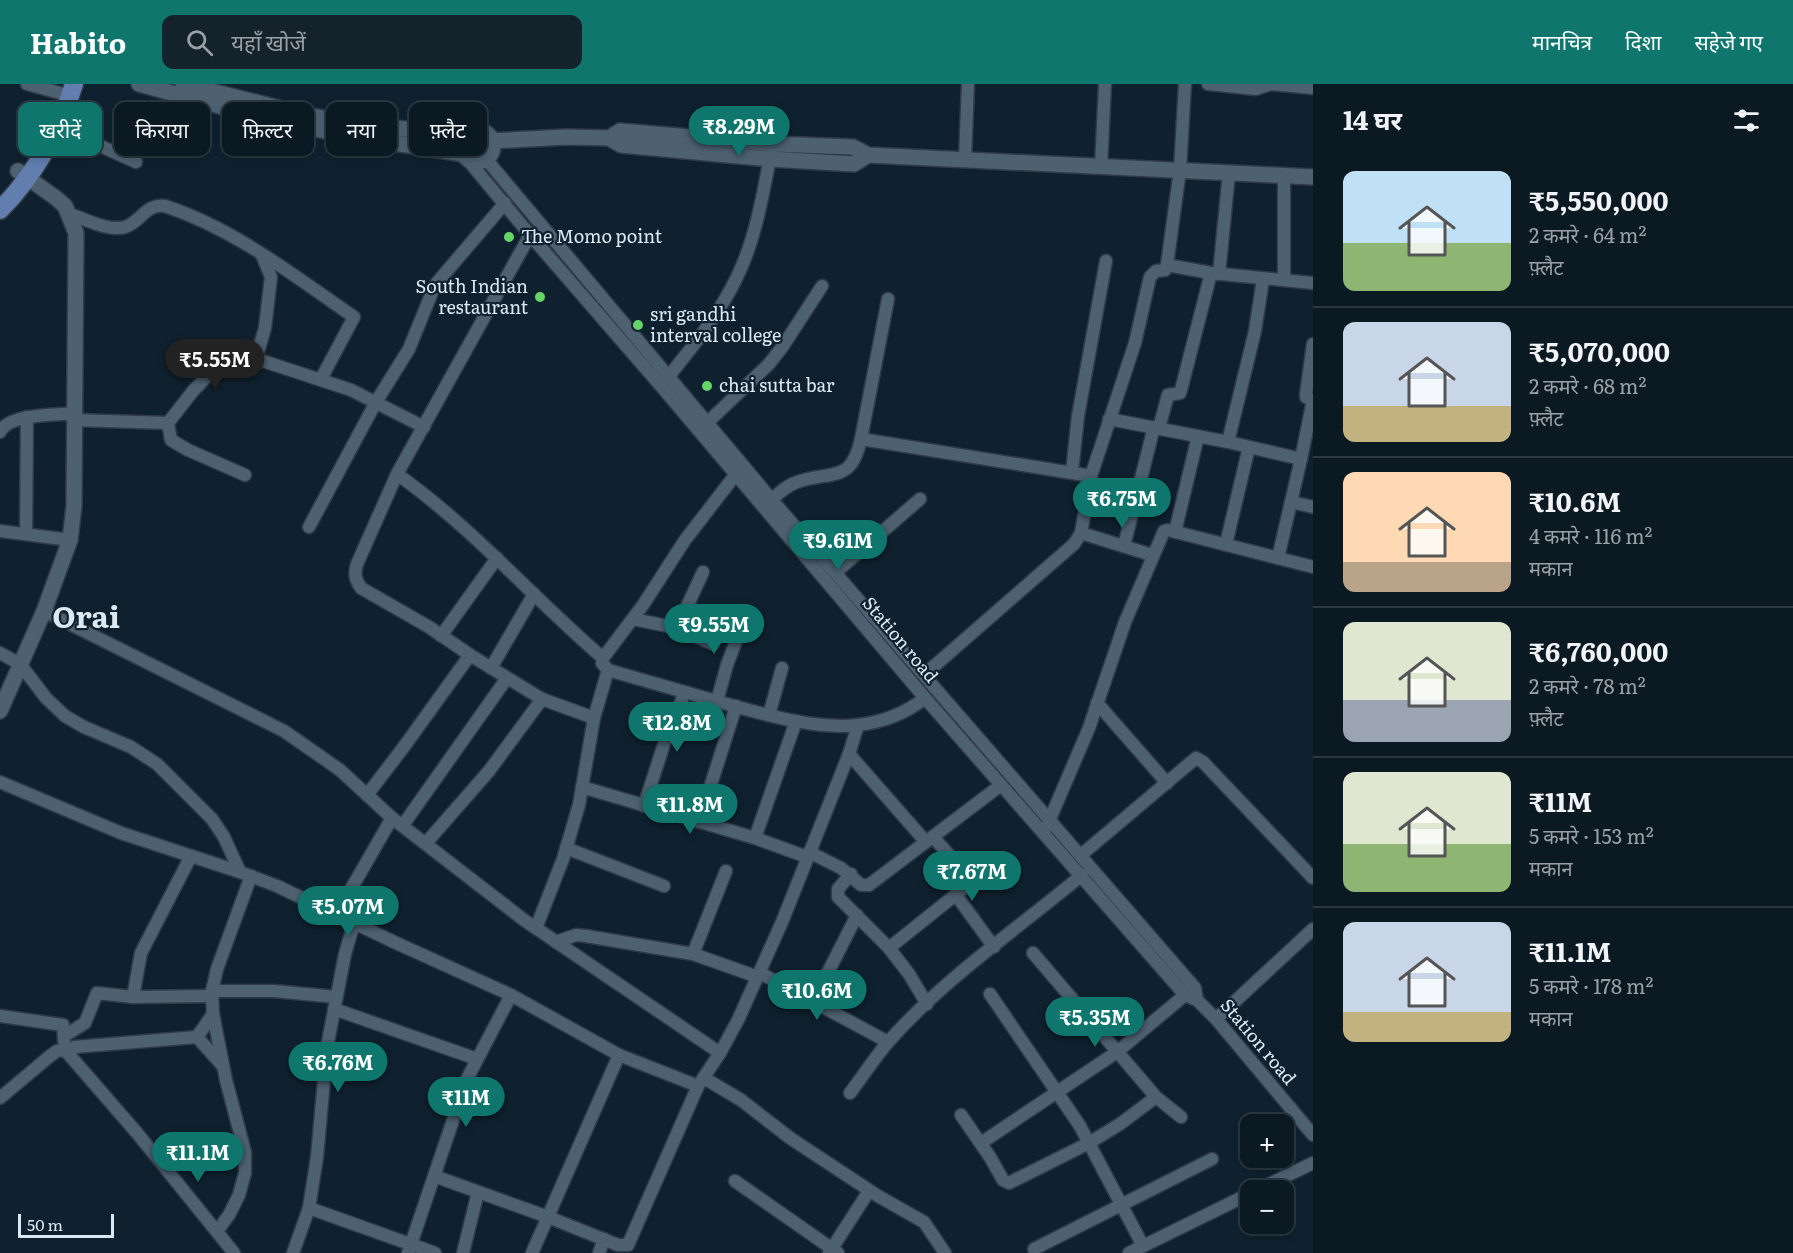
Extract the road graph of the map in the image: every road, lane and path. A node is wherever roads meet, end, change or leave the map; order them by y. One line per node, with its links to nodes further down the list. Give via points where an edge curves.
1 (27, 84): 8 (street)
2 (139, 84): 16 (street, via 267,119)
3 (183, 84): 11 (street, via 307,115)
4 (968, 84): 23 (street)
5 (1105, 84): 25 (street)
6 (1185, 84): 26 (street)
7 (1208, 84): 9 (street, via 1256,89 1271,84)
8 (66, 87): 10 (main road); 28 (main road)
9 (1313, 88)
10 (63, 102)
11 (409, 129)
12 (487, 135): 14 (street)
13 (609, 138): 14 (street); 15 (street, via 620,131); 22 (street, via 621,145)
14 (492, 141): 21 (street, via 492,151)
15 (773, 144): 18 (street, via 853,147); 22 (street)
16 (409, 146)
17 (102, 147): 24 (street)
18 (868, 155): 22 (street, via 854,164); 23 (street)
19 (36, 156): 28 (main road)
20 (465, 156): 21 (street, via 477,162); 32 (street, Station road)
21 (486, 159): 47 (street, Station road)
22 (770, 159): 47 (street, via 757,222 738,276 704,332)
23 (965, 160): 25 (street)
24 (136, 162)
25 (1101, 167): 26 (street)
26 (1180, 170): 27 (street); 38 (street)
27 (1228, 173): 29 (street); 39 (street)
28 (23, 174): 31 (main road); 33 (main road); 34 (street, via 56,198)
29 (1284, 176): 30 (street); 41 (street)
30 (1313, 177)
31 (0, 195)
32 (505, 203): 35 (street, Station road); 49 (street, via 435,285 409,349)
33 (0, 210)
34 (70, 214): 36 (street, via 123,228 150,208 165,206 216,227); 50 (street, via 76,233)
35 (530, 236): 55 (street); 65 (street, Station road)
36 (262, 254): 46 (street, via 271,277 266,328); 48 (street, via 354,317)
37 (1106, 261): 63 (street)
38 (1167, 265): 39 (street); 52 (street, via 1150,277 1134,343)
39 (1215, 274): 40 (street); 56 (street, via 1180,393 1168,395)
40 (1263, 279): 41 (street); 60 (street, via 1257,322)
41 (1284, 280): 42 (street)
42 (1313, 283)
43 (822, 286): 53 (street, via 769,364)
44 (888, 299): 59 (street)
45 (1312, 353): 62 (street, via 1306,397 1313,400)
46 (255, 362): 48 (street, via 263,361); 54 (street, via 214,369)
47 (669, 376): 53 (street, Station road)
48 (321, 380): 49 (street)
49 (376, 402): 55 (street); 72 (street)
50 (75, 416): 51 (street); 54 (street); 77 (street)
51 (27, 417): 57 (street); 76 (street)
52 (1108, 419): 56 (street); 67 (street)
53 (708, 422): 70 (street, Station road)
54 (168, 423): 66 (street, via 171,441)
55 (424, 427): 64 (street)
56 (1156, 428): 58 (street); 79 (street)
57 (1, 429)
58 (1198, 436): 60 (street); 74 (street)
59 (861, 439): 63 (street); 70 (street, via 858,455 847,470 798,482)
60 (1228, 442): 61 (street)
61 (1249, 447): 62 (street); 78 (street)
62 (1306, 455): 69 (street)
63 (1072, 472): 67 (street)
64 (398, 474): 81 (street); 91 (street, via 354,574 361,588)
65 (736, 474): 70 (street, Station road); 88 (street, via 685,540)
66 (245, 475)
67 (1091, 476): 75 (street)
68 (920, 499): 85 (street)
69 (1291, 502): 71 (street); 82 (street)
70 (768, 503): 85 (street, Station road); 103 (street, Station road)
71 (1313, 507)
72 (309, 527)
73 (0, 531): 76 (street)
74 (1175, 532): 78 (street); 80 (street, via 1164,531)
75 (1081, 533): 79 (street); 100 (street, via 1074,544)
76 (26, 534): 77 (street)
77 (70, 540): 87 (street)
78 (1226, 544): 82 (street)
79 (1124, 546): 80 (street)
80 (1152, 555): 106 (street)
81 (497, 558): 86 (street); 91 (street)
82 (1278, 558): 83 (street)
83 (1313, 567)
84 (703, 572): 90 (street)
85 (836, 573): 100 (street, Station road)
86 (534, 594): 95 (street); 97 (street)
87 (44, 611): 96 (street); 118 (street, via 284,731 340,770)
88 (633, 619): 90 (street); 95 (street)
89 (744, 620): 105 (street)
90 (677, 628): 92 (street)
91 (441, 636): 94 (street)
92 (712, 644)
93 (0, 653): 96 (street)
94 (470, 655): 97 (street); 118 (street)
95 (603, 658): 99 (street)
96 (20, 664): 108 (street); 133 (street, via 65,716 131,747 157,764 212,819)
97 (491, 668): 101 (street)
98 (782, 668): 109 (street)
99 (608, 670): 102 (street); 110 (street)
100 (924, 675): 121 (street, Station road)
101 (507, 678): 104 (street); 123 (street)
102 (684, 692): 105 (street); 119 (street)
103 (925, 698): 112 (street, via 890,718); 116 (street, Station road)
104 (542, 699): 110 (street); 127 (street, via 489,771)
105 (717, 701): 107 (street)
106 (1097, 703): 115 (street); 121 (street)
107 (736, 706): 109 (street); 122 (street)
108 (0, 711)
109 (769, 715): 111 (street)
110 (594, 718): 117 (street)
111 (796, 721): 112 (street); 125 (street)
112 (858, 725): 113 (street)
113 (849, 754): 126 (street); 129 (street)
114 (0, 782): 131 (street, via 121,833)
115 (1167, 783): 130 (street); 136 (street, via 1199,758)
116 (1001, 785): 124 (street, Station road); 126 (street)
117 (582, 786): 119 (street); 128 (street)
118 (367, 795): 120 (street)
119 (644, 806): 122 (street)
120 (392, 818): 123 (street); 139 (street)
121 (1050, 819): 124 (street); 130 (street, Station road)
122 (699, 822): 125 (street)
123 (403, 825): 127 (street)
124 (1045, 833): 135 (street, Station road)
125 (755, 838): 129 (street)
126 (929, 840): 134 (street, via 869,885 861,885); 138 (street, via 970,880)
127 (426, 843): 142 (street)
128 (566, 848): 137 (street); 142 (street)
129 (808, 855): 134 (street); 149 (street)
130 (1080, 855): 155 (street, Station road, via 1195,988)
131 (192, 856): 133 (street); 154 (street, via 141,953)
132 (726, 871): 148 (street)
133 (245, 874): 139 (street); 150 (street)
134 (851, 874): 140 (street, via 837,893)
135 (1082, 876): 145 (street); 153 (street, Station road)
136 (1313, 878)
137 (664, 886)
138 (956, 895): 145 (street); 146 (street)
139 (336, 915): 141 (street)
140 (856, 915): 146 (street); 156 (street)
141 (354, 923): 152 (street); 157 (street)
142 (536, 928): 144 (street)
143 (1313, 929): 161 (street)
144 (556, 942): 148 (street, via 586,936); 167 (street)
145 (994, 946): 158 (street)
146 (889, 948): 158 (street)
147 (1034, 953): 166 (street)
148 (693, 954): 149 (street)
149 (759, 975): 156 (street); 167 (street)
150 (212, 993): 154 (street); 157 (street, via 274,991); 159 (street)
151 (990, 994): 172 (street)
152 (510, 995): 168 (street); 169 (street)
153 (1185, 995): 155 (street, Station road); 166 (street)
154 (133, 996): 162 (street, via 98,993 85,1023)
155 (1197, 1000): 161 (street, Station road)
156 (813, 1002): 164 (street)
157 (335, 1003): 169 (street); 190 (street)
158 (927, 1004): 164 (street)
159 (213, 1014): 163 (street); 170 (street)
160 (0, 1016): 162 (street, via 63,1025)
161 (1216, 1019): 178 (street, Station road)
162 (64, 1036): 165 (street)
163 (197, 1037): 165 (street, via 74,1047); 170 (street)
164 (888, 1042): 173 (street)
165 (67, 1052): 175 (street, via 57,1051); 192 (street)
166 (1117, 1052): 172 (street); 174 (street)
167 (720, 1053): 171 (street)
168 (619, 1055): 171 (street); 191 (street)
169 (477, 1059): 183 (street)
170 (224, 1066): 192 (street, via 245,1152 239,1195)
171 (701, 1082): 186 (street, via 741,1100); 193 (street, via 631,1241 623,1246)
172 (1056, 1091): 179 (street); 180 (street)
173 (850, 1093)
174 (1156, 1097): 177 (street); 180 (street)
175 (0, 1098)
176 (962, 1115): 179 (street)
177 (1181, 1117)
178 (1313, 1135)
179 (981, 1143): 180 (street, via 1003,1180 1010,1183)
180 (1089, 1143): 189 (street)
181 (1212, 1159): 189 (street)
182 (1313, 1163): 184 (street)
183 (434, 1176): 187 (street); 195 (street)
184 (1278, 1180)
185 (735, 1181): 197 (street)
186 (870, 1191): 197 (street); 204 (street, via 924,1222)
187 (478, 1192): 191 (street); 201 (street)
188 (1240, 1198): 194 (street)
189 (1121, 1204): 194 (street); 196 (street)
190 (309, 1208): 195 (street); 199 (street)
191 (548, 1217): 193 (street); 202 (street)
192 (217, 1231): 198 (street)
193 (604, 1239): 203 (street)
194 (1143, 1246): 205 (street)
195 (409, 1249): 200 (street)
196 (1034, 1250)
197 (833, 1251)
198 (234, 1253)
199 (293, 1253)
200 (435, 1253)
201 (463, 1253)
202 (532, 1253)
203 (599, 1253)
204 (945, 1253)
205 (1129, 1253)

